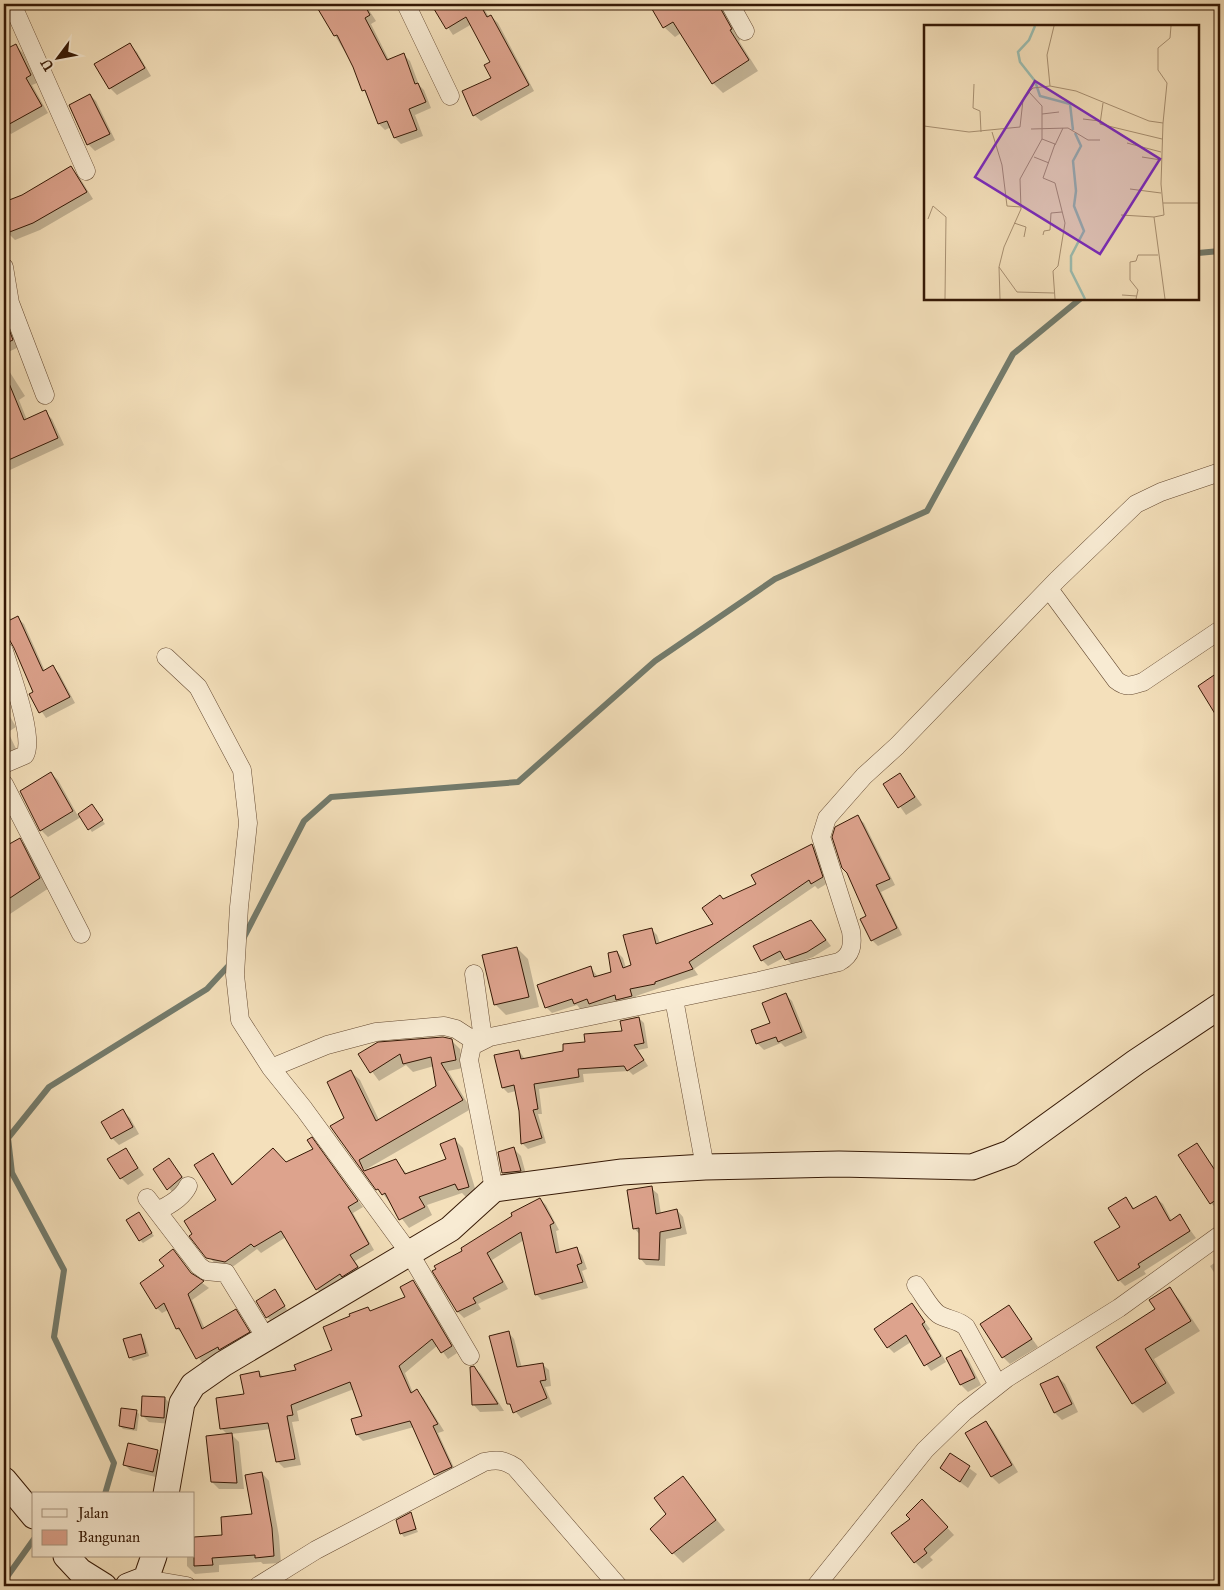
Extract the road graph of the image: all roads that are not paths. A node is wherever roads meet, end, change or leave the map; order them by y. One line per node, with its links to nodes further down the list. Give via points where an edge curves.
1 (12, 4): 6 (street)
2 (406, 4): 5 (street)
3 (730, 4): 4 (street)
4 (745, 31)
5 (450, 96)
6 (86, 171)
7 (4, 267): 8 (street)
8 (7, 304): 9 (street)
9 (45, 395)
10 (1220, 472): 11 (street, via 1136,504)
11 (1049, 589): 12 (street, via 1123,686 1142,682); 19 (street, via 864,776 827,818 821,836 853,945 846,958)
12 (1220, 630)
13 (4, 651): 15 (street, via 25,721 29,747 26,755)
14 (166, 657): 22 (street, via 198,687 242,770 248,823 238,908 236,1004 248,1035)
15 (4, 764)
16 (4, 784): 17 (street)
17 (82, 934)
18 (474, 974): 21 (street)
19 (674, 999): 21 (street); 23 (street)
20 (1220, 1006): 23 (street, via 1136,1062 1028,1141 989,1162 955,1167 839,1164)
21 (480, 1041): 22 (street, via 444,1026 376,1032 327,1045); 25 (street, via 469,1053 469,1060)
22 (271, 1068): 27 (street)
23 (705, 1167): 25 (street, via 622,1172)
24 (188, 1186): 29 (street, via 170,1204 152,1204 199,1266 206,1271 226,1274)
25 (494, 1189): 27 (street, via 450,1228)
26 (1220, 1235): 31 (street, via 1119,1308)
27 (410, 1254): 29 (street); 30 (street)
28 (916, 1285): 31 (street, via 935,1312 959,1320 966,1327)
29 (266, 1338): 33 (street, via 223,1364 193,1385 186,1394)
30 (470, 1356)
31 (998, 1385): 42 (street, via 925,1450)
32 (4, 1480): 34 (street)
33 (166, 1492)
34 (32, 1514)
35 (68, 1558): 38 (street, via 80,1571)
36 (153, 1558): 37 (street)
37 (137, 1583): 39 (street)
38 (104, 1586)
39 (187, 1586)
40 (258, 1586): 41 (street, via 316,1550 484,1462 496,1460 515,1467)
41 (618, 1586)
42 (816, 1586)

